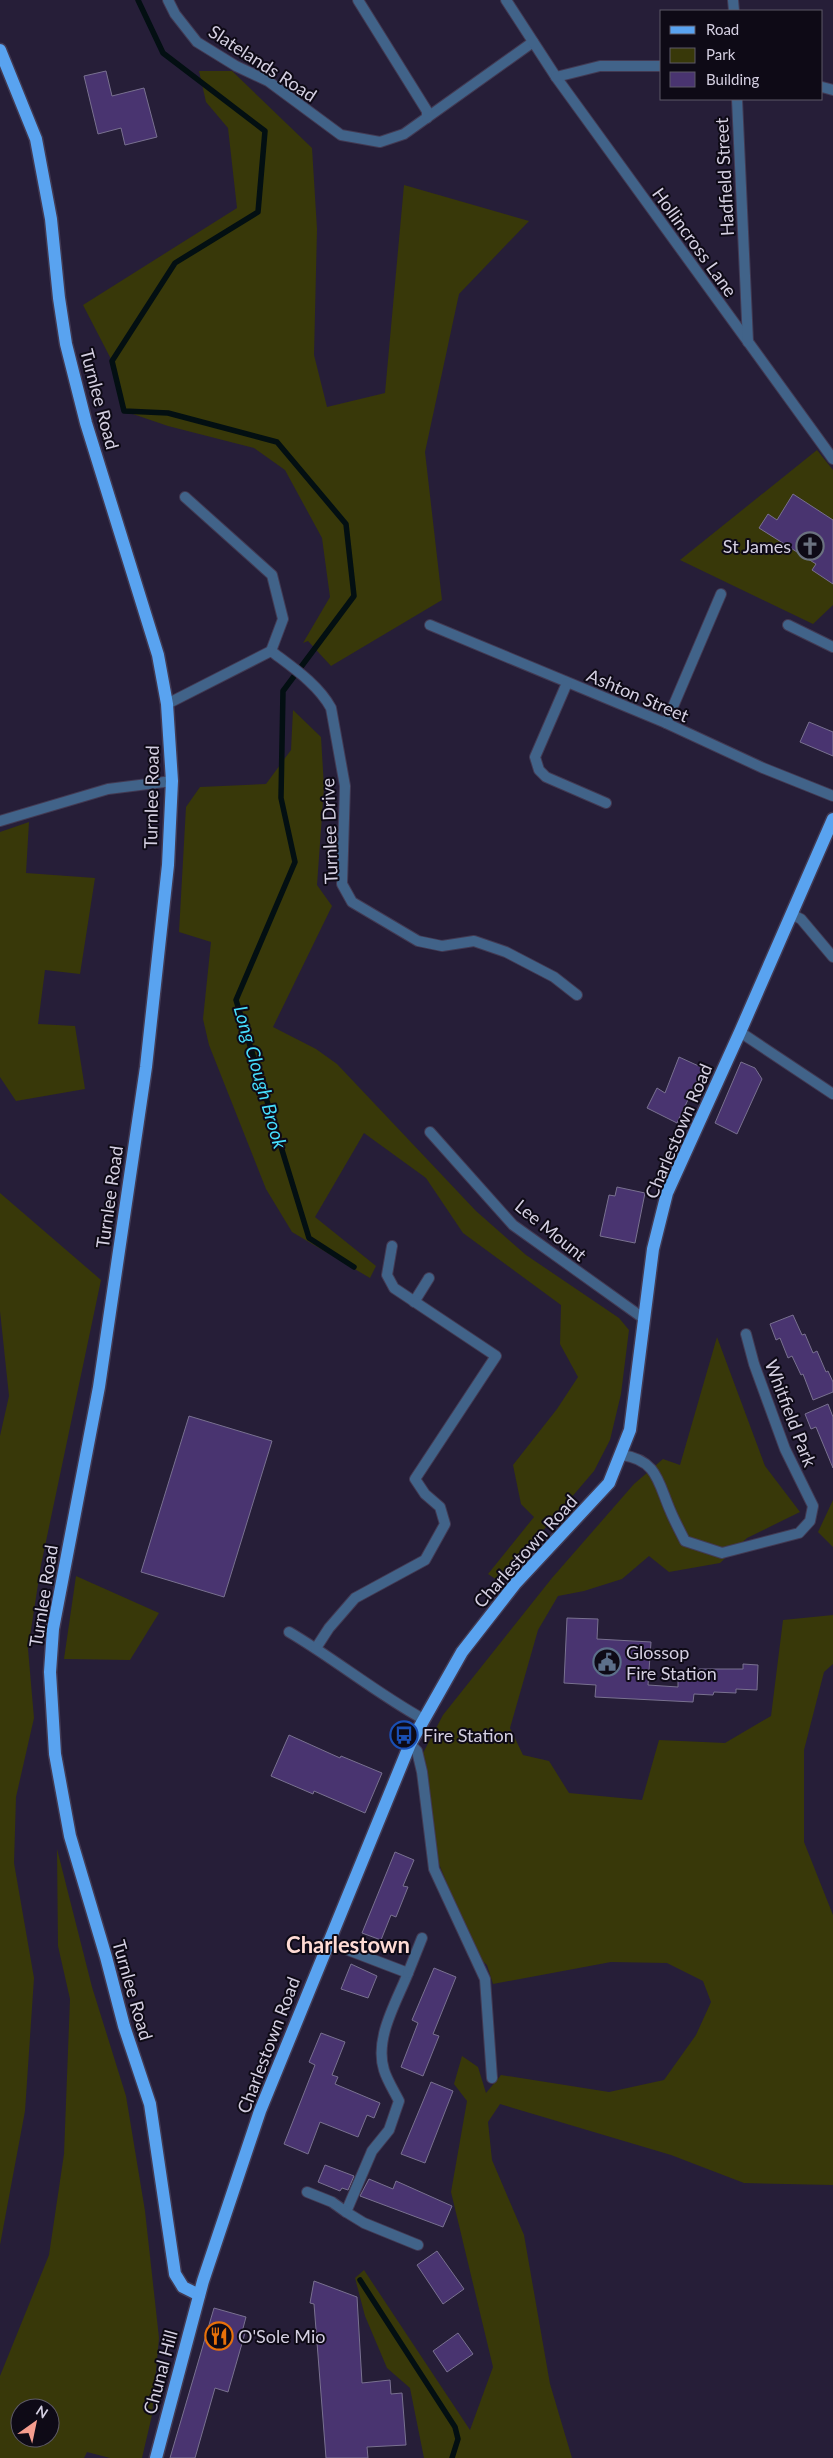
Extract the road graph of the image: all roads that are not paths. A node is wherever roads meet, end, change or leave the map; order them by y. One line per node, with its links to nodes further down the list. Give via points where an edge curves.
1 (168, 0): 9 (street, Slatelands Road, via 197,42 268,81 341,135 380,142 404,134)
2 (358, 0): 9 (street, via 427,111)
3 (506, 0): 4 (street, Hollincross Lane)
4 (533, 42): 7 (street, Hollincross Lane); 9 (street, Slatelands Road)
5 (0, 50): 19 (main road, Turnlee Road, via 36,139 50,209 66,344 86,423 158,655)
6 (660, 66): 7 (street, via 600,66)
7 (556, 77): 10 (street, Hollincross Lane)
8 (737, 100): 10 (street, Hadfield Street)
9 (427, 118)
10 (748, 343): 11 (street, Hollincross Lane)
11 (833, 459)
12 (185, 497): 17 (street, via 272,575 283,619)
13 (721, 594): 20 (street)
14 (430, 625): 18 (street, Ashton Street)
15 (788, 625): 16 (street)
16 (833, 648)
17 (271, 651): 19 (street); 28 (street, Turnlee Drive, via 314,686 331,708 345,786 342,884 352,902 418,941 442,946 474,941 506,952 554,978)
18 (567, 682): 20 (street, Ashton Street); 23 (street, via 535,757 539,770 546,777)
19 (167, 704): 21 (main road, Turnlee Road)
20 (666, 723): 22 (street, Ashton Street)
21 (172, 781): 25 (street, via 108,789); 49 (main road, Turnlee Road, via 168,865 146,1067 99,1387 53,1629 50,1672 55,1754 70,1836 124,2026 150,2104 175,2274 183,2287)
22 (833, 796)
23 (606, 803)
24 (833, 819): 26 (main road, Charlestown Road)
25 (0, 821)
26 (791, 914): 27 (street, via 801,919); 29 (main road, Charlestown Road)
27 (833, 957)
28 (577, 995)
29 (740, 1032): 30 (street); 35 (main road, Charlestown Road, via 667,1193 653,1249)
30 (833, 1094)
31 (430, 1132): 35 (street, Lee Mount, via 513,1225)
32 (392, 1246): 34 (street, via 387,1275 394,1288)
33 (429, 1278): 34 (street)
34 (414, 1302): 39 (street, via 496,1356 415,1479 425,1494 440,1507 445,1524 438,1541 425,1560 355,1598)
35 (643, 1318): 37 (main road, Charlestown Road, via 630,1430)
36 (746, 1334): 37 (street, Whitfield Park, via 785,1448 813,1506 810,1521 799,1533 722,1553 685,1542 658,1476 643,1462)
37 (622, 1456): 40 (main road, Charlestown Road, via 609,1483 515,1584 462,1652)
38 (289, 1632): 39 (street)
39 (316, 1648): 40 (street)
40 (423, 1719): 41 (main road, Charlestown Road)
41 (410, 1744): 43 (main road, Charlestown Road); 45 (street, via 417,1751 422,1772 434,1869 485,1979)
42 (422, 1938): 44 (street)
43 (327, 1942): 44 (street); 49 (main road, Charlestown Road, via 260,2111)
44 (408, 1973): 47 (street, via 385,2030 380,2052 384,2070 399,2101 389,2130 372,2151)
45 (492, 2078)
46 (307, 2192): 47 (street, via 332,2202)
47 (346, 2212): 48 (street)
48 (418, 2245)
49 (199, 2295): 50 (main road, Chunal Hill)
50 (156, 2458)

